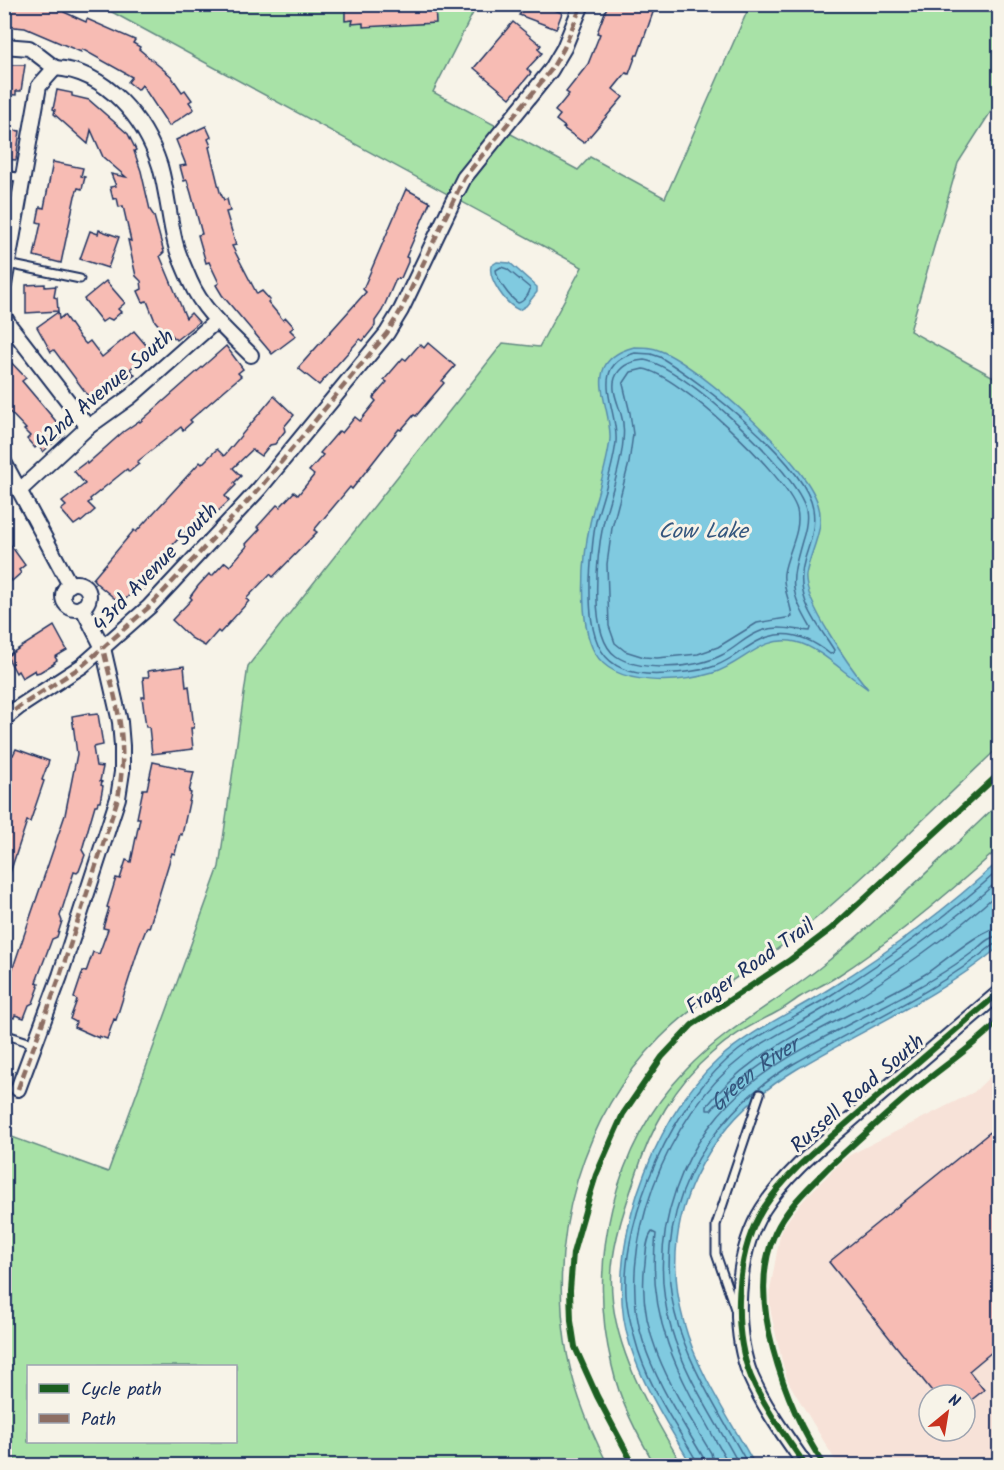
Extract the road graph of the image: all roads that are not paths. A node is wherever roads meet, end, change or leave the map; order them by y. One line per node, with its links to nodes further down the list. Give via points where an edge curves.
1 (582, 4): 15 (street, 43rd Avenue South, via 551,70 464,178 387,333 259,489 149,607)
2 (4, 46): 3 (street, via 29,48)
3 (55, 68): 5 (street, via 39,86); 10 (street, via 69,69 104,84 140,126 159,164 183,263 202,304)
4 (4, 175): 5 (lane)
5 (23, 178): 6 (street)
6 (8, 264): 7 (lane); 8 (street)
7 (80, 279)
8 (4, 285)
9 (4, 316): 12 (street)
10 (216, 321): 11 (street); 12 (street, 42nd Avenue South, via 130,397)
11 (251, 355)
12 (88, 427): 14 (street, 42nd Avenue South)
13 (4, 462): 14 (street)
14 (20, 490): 15 (street, via 70,585 80,584 87,590 88,600 82,607)
15 (103, 648): 16 (street); 19 (street, 43rd Avenue South, via 121,730 118,798)
16 (4, 719)
17 (999, 992): 22 (street, Russell Road South, via 810,1155 775,1191 761,1212 746,1250)
18 (4, 1034): 19 (lane)
19 (34, 1044): 20 (street, 43rd Avenue South)
20 (18, 1089)
21 (760, 1094): 22 (lane, via 716,1225 716,1254)
22 (740, 1325): 23 (street, Russell Road South, via 751,1375 775,1421)
23 (806, 1466)

